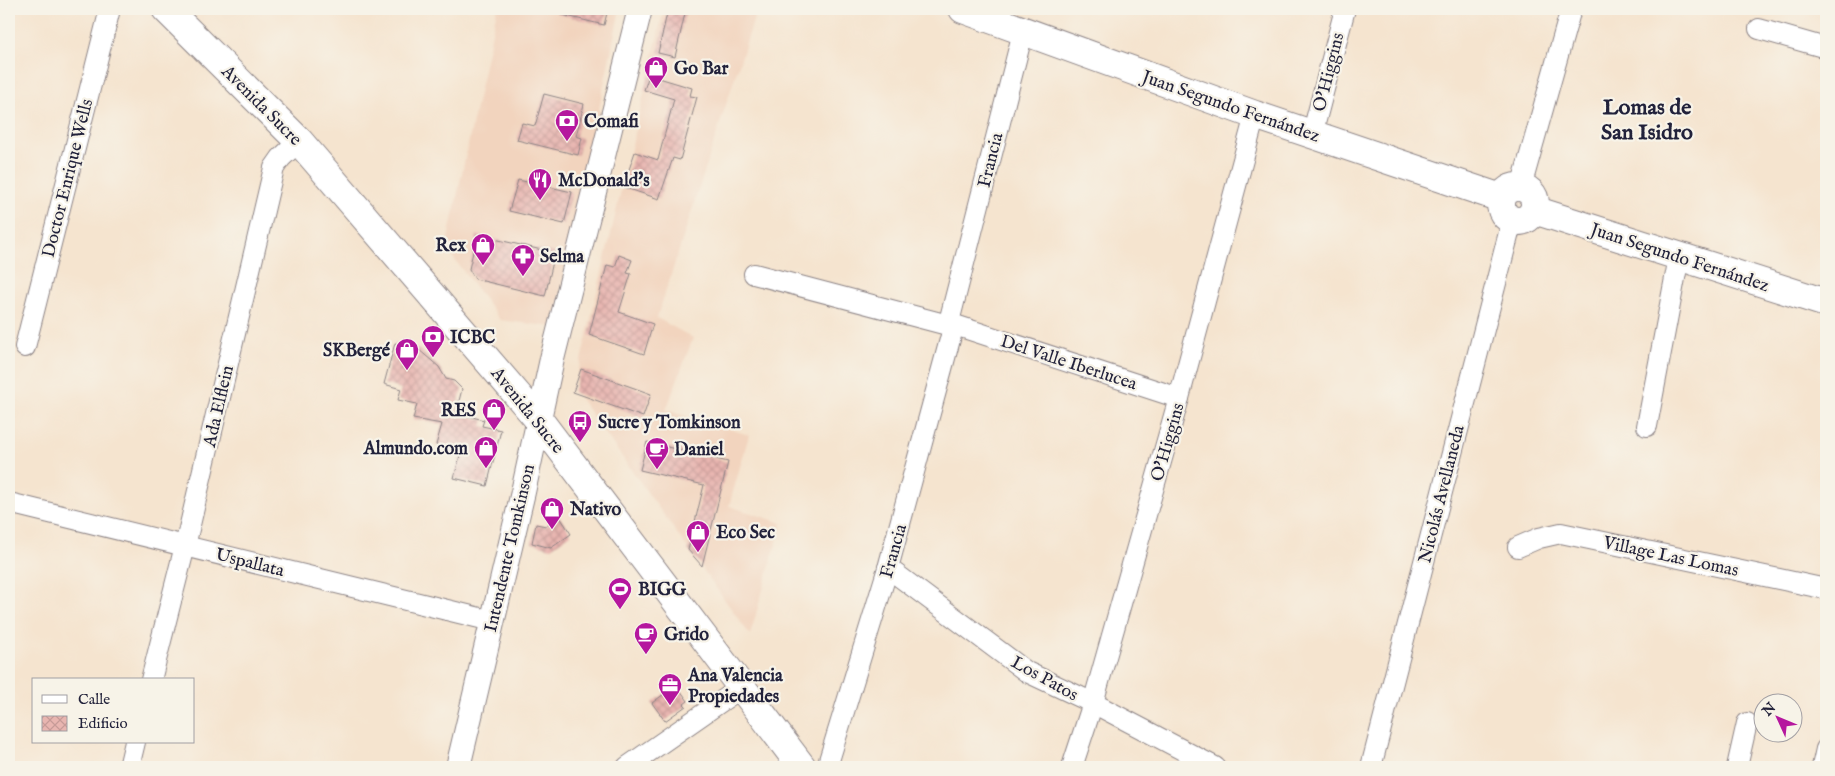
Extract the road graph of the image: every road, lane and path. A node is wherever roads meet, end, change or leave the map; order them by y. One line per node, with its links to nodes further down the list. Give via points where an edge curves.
1 (110, 9): 19 (street, Doctor Enrique Wells)
2 (166, 9): 13 (main road, Avenida Sucre)
3 (640, 9): 21 (street, Intendente Tomkinson)
4 (962, 9): 7 (main road, Juan Segundo Fernández)
5 (1345, 9): 12 (street, O'Higgins)
6 (1571, 9): 14 (street, Nicolás Avellaneda)
7 (999, 15): 9 (main road, Juan Segundo Fernández)
8 (1758, 29): 10 (street)
9 (1023, 32): 11 (main road, Juan Segundo Fernández); 18 (street, Francia)
10 (1826, 48)
11 (1255, 115): 12 (main road, Juan Segundo Fernández); 20 (street, O'Higgins)
12 (1312, 134): 14 (main road, Juan Segundo Fernández)
13 (299, 141): 21 (main road, Avenida Sucre); 24 (street, Ada Elflein, via 274,168)
14 (1517, 204): 15 (main road, Juan Segundo Fernández); 42 (street, Nicolás Avellaneda)
15 (1679, 256): 17 (main road, Juan Segundo Fernández); 22 (street)
16 (754, 274): 18 (street, Del Valle Iberlucea)
17 (1826, 303)
18 (951, 325): 20 (street, Del Valle Iberlucea); 26 (street, Francia)
19 (25, 347)
20 (1179, 398): 31 (street, O'Higgins)
21 (539, 420): 28 (street, Intendente Tomkinson); 30 (main road, Avenida Sucre)
22 (1647, 426)
23 (9, 502): 24 (street, Uspallata)
24 (185, 546): 28 (street, Uspallata); 29 (street, Ada Elflein)
25 (1518, 547): 27 (street, Village Las Lomas, via 1561,533)
26 (888, 568): 31 (street, Los Patos, via 1027,672); 39 (street, Francia)
27 (1826, 589)
28 (492, 621): 36 (street, Intendente Tomkinson)
29 (152, 678)
30 (742, 687): 37 (street); 38 (main road, Avenida Sucre)
31 (1093, 703): 40 (street, O'Higgins); 41 (street, Los Patos)
32 (1747, 723): 43 (street)
33 (135, 744): 35 (street)
34 (1826, 749): 44 (street)
35 (129, 767)
36 (458, 767)
37 (627, 767)
38 (802, 767)
39 (827, 767)
40 (1072, 767)
41 (1215, 767)
42 (1371, 767)
43 (1737, 767)
44 (1822, 767)

